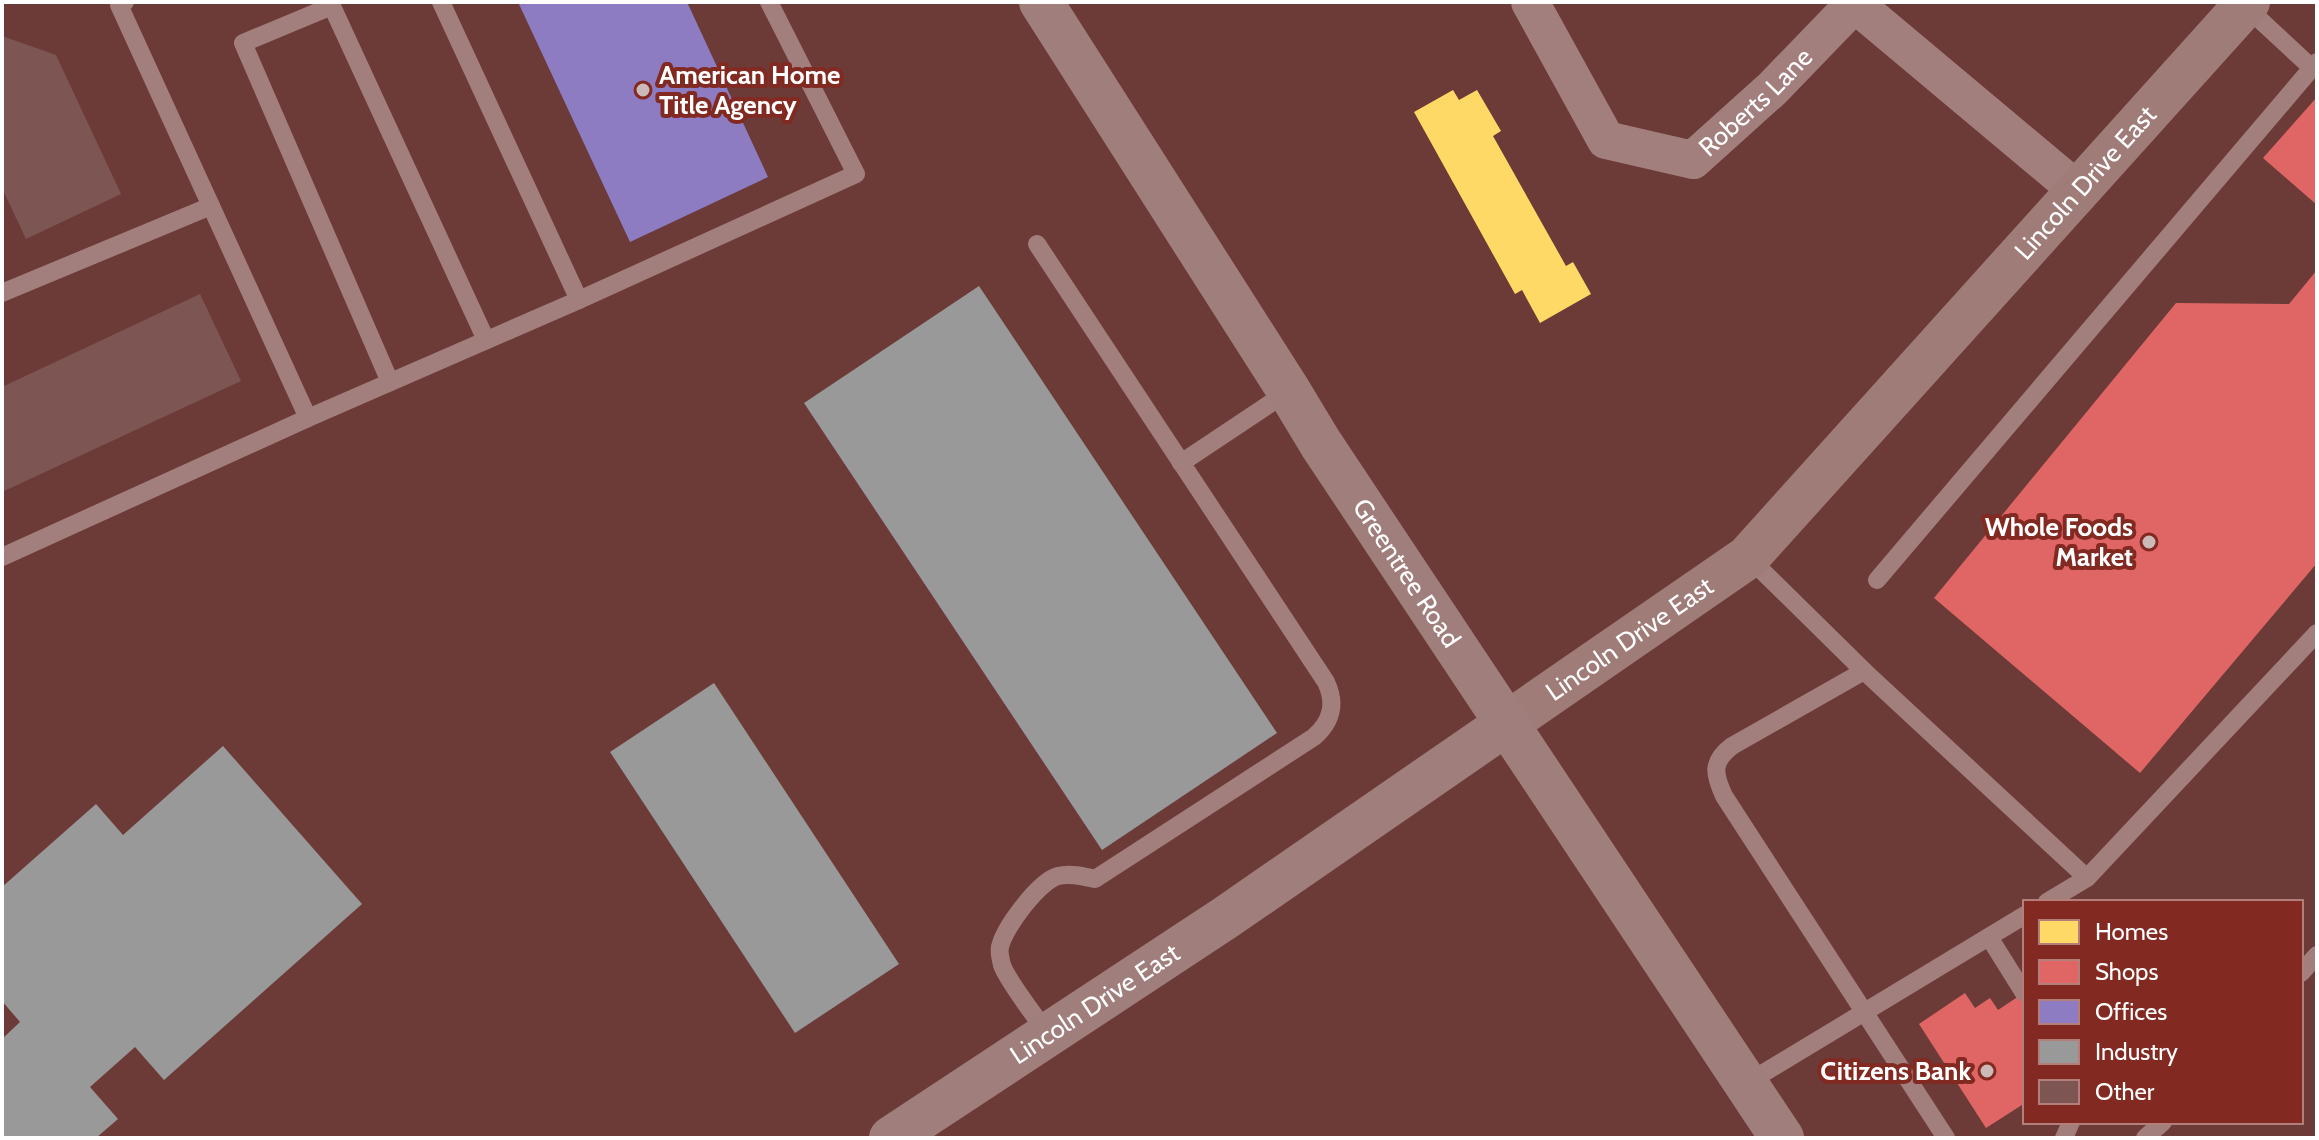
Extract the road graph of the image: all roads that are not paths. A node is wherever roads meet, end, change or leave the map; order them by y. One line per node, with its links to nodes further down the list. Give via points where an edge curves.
1 (125, 2): 11 (lane, via 119,5)
2 (441, 2): 14 (lane)
3 (769, 2): 14 (lane, via 856,174)
4 (1041, 2): 17 (main road, Greentree Road)
5 (1530, 2): 6 (street, Roberts Lane, via 1606,140 1693,160)
6 (1855, 3): 10 (street, Roberts Lane)
7 (331, 4): 15 (lane); 16 (lane, via 243,43)
8 (2246, 4): 9 (lane); 10 (street, Lincoln Drive East)
9 (2315, 65): 22 (lane)
10 (2077, 190): 21 (street, Lincoln Drive East)
11 (211, 206): 13 (lane); 18 (lane)
12 (1037, 244): 19 (lane)
13 (2, 293)
14 (579, 300): 15 (lane)
15 (486, 340): 16 (lane)
16 (390, 382): 18 (lane)
17 (1289, 391): 19 (lane); 25 (main road, Greentree Road)
18 (308, 418): 20 (lane)
19 (1181, 463): 34 (lane, via 1327,685 1332,708 1314,737 1095,879 1058,876 1030,897 999,948 1003,967)
20 (2, 557)
21 (1748, 557): 24 (lane); 25 (street, Lincoln Drive East)
22 (1877, 580)
23 (2317, 633): 26 (lane)
24 (1864, 671): 26 (lane); 33 (lane, via 1732,746 1716,768 1724,796)
25 (1506, 724): 34 (main road, Lincoln Drive East, via 1225,918); 35 (main road, Greentree Road)
26 (2087, 878): 27 (lane)
27 (2053, 900)
28 (2023, 916): 29 (lane)
29 (1989, 937): 32 (lane); 33 (lane)
30 (2317, 955): 31 (lane)
31 (2303, 971)
32 (2023, 991)
33 (1865, 1012): 35 (lane); 39 (lane)
34 (1047, 1033): 37 (main road, Lincoln Drive East)
35 (1746, 1084): 38 (main road, Greentree Road)
36 (2161, 1124): 40 (lane)
37 (891, 1138)
38 (1782, 1138)
39 (1946, 1138)
40 (2145, 1138)

